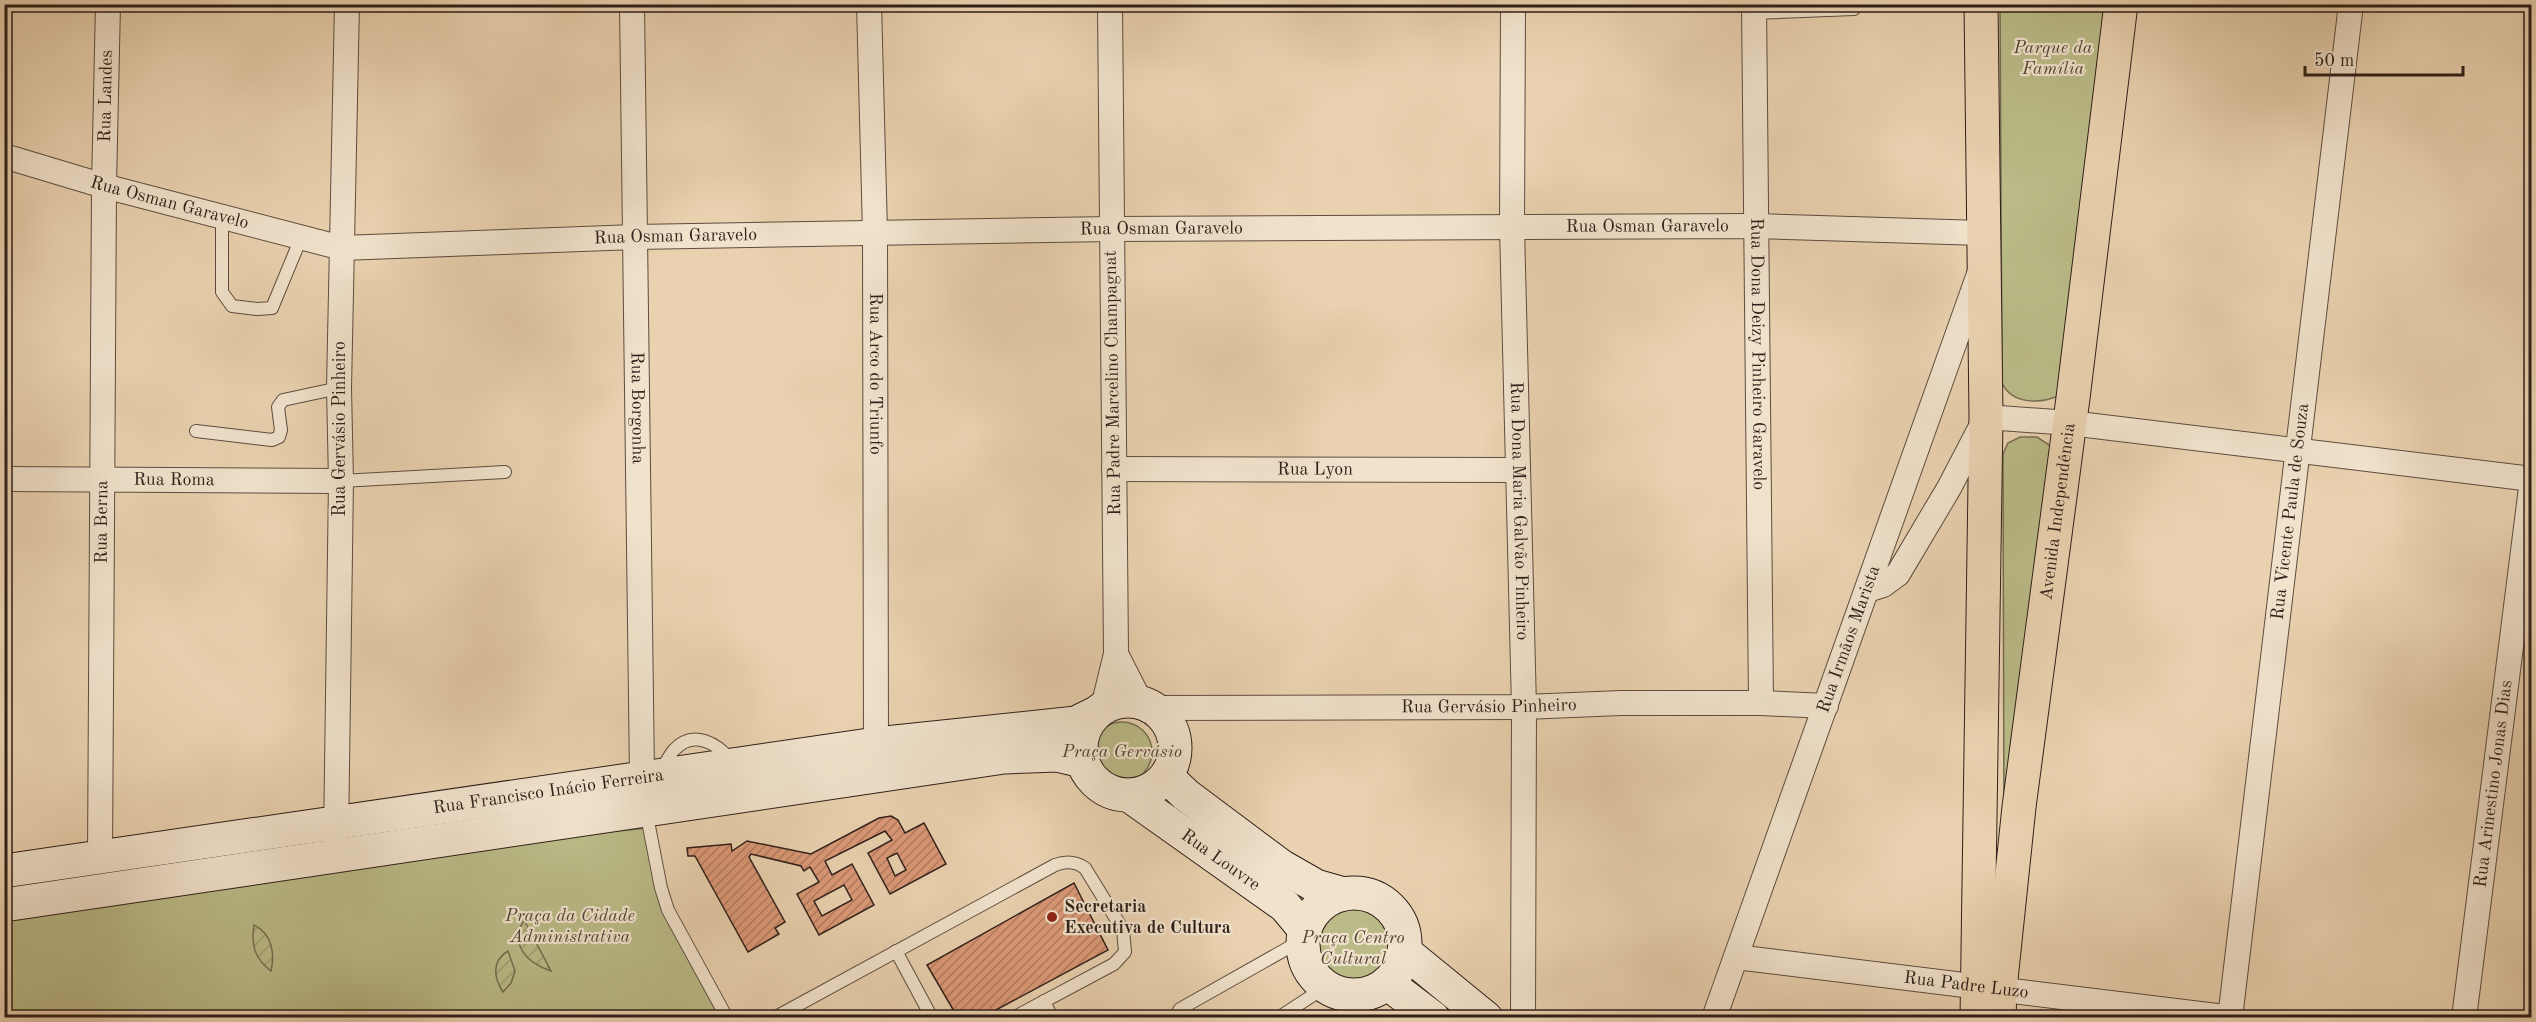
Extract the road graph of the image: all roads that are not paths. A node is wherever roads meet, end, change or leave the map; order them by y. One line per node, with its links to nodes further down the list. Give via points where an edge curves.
1 (108, 4): 13 (street, Rua Landes)
2 (347, 4): 22 (street, Rua Gervásio Pinheiro)
3 (632, 4): 19 (street, Rua Borgonha)
4 (869, 4): 18 (street, Rua Arco do Triunfo)
5 (1110, 4): 17 (street, Rua Padre Marcelino Champagnat)
6 (1513, 4): 16 (street, Rua Dona Maria Galvão Pinheiro)
7 (1981, 4): 21 (main road)
8 (2121, 4): 25 (main road, Avenida Independência)
9 (2351, 4): 27 (street, Rua Vicente Paula de Souza)
10 (1754, 9): 11 (lane); 15 (street, Rua Dona Deizy Pinheiro Garavelo)
11 (1854, 9)
12 (4, 156): 13 (street, Rua Osman Garavelo)
13 (104, 186): 14 (street, Rua Osman Garavelo); 32 (street, Rua Berna)
14 (222, 217): 20 (street, Rua Osman Garavelo); 20 (lane, via 222,292 232,306 272,308)
15 (1755, 226): 16 (street, Rua Osman Garavelo); 21 (street, Rua Osman Garavelo); 37 (street, Rua Dona Deizy Pinheiro Garavelo)
16 (1512, 227): 17 (street, Rua Osman Garavelo); 29 (street, Rua Dona Maria Galvão Pinheiro)
17 (1112, 229): 18 (street, Rua Osman Garavelo); 28 (street, Rua Padre Marcelino Champagnat)
18 (875, 231): 19 (street, Rua Osman Garavelo); 42 (street, Rua Arco do Triunfo)
19 (635, 237): 22 (street, Rua Osman Garavelo); 44 (street, Rua Borgonha)
20 (301, 238): 22 (street, Rua Osman Garavelo)
21 (1983, 247): 24 (main road); 35 (street, Rua Irmãos Marista)
22 (338, 248): 23 (street, Rua Gervásio Pinheiro)
23 (339, 388): 26 (lane, via 283,400 278,407 281,430 279,437 272,440); 34 (street, Rua Gervásio Pinheiro)
24 (1986, 417): 25 (street); 35 (street, via 1898,574); 60 (main road)
25 (2070, 423): 27 (street); 60 (main road, Avenida Independência, via 2019,807)
26 (196, 431)
27 (2299, 451): 33 (street); 72 (street, Rua Vicente Paula de Souza)
28 (1114, 469): 29 (street, Rua Lyon); 36 (street, Rua Padre Marcelino Champagnat)
29 (1517, 470): 40 (street, Rua Dona Maria Galvão Pinheiro)
30 (505, 472): 34 (lane)
31 (4, 479): 32 (street, Rua Roma)
32 (103, 480): 34 (street, Rua Roma); 49 (street, Rua Berna)
33 (2532, 480): 73 (street, Rua Arinestino Jonas Dias)
34 (341, 481): 48 (street, Rua Gervásio Pinheiro)
35 (1867, 590): 38 (street, Rua Irmãos Marista)
36 (1116, 654): 39 (street, Rua Padre Marcelino Champagnat); 41 (street, Rua Padre Marcelino Champagnat)
37 (1761, 703): 38 (street, Rua Gervásio Pinheiro); 40 (street, Rua Gervásio Pinheiro)
38 (1826, 705): 56 (street, Rua Irmãos Marista)
39 (1147, 706): 40 (street, Rua Gervásio Pinheiro); 41 (street, via 1119,701); 45 (street, via 1165,720 1173,735 1174,759)
40 (1524, 707): 70 (street, Rua Dona Maria Galvão Pinheiro)
41 (1098, 711): 42 (street, Rua Francisco Inácio Ferreira, via 1076,723); 43 (street, via 1082,736)
42 (876, 744): 44 (street, Rua Francisco Inácio Ferreira)
43 (1082, 761): 46 (street, via 1087,773 1105,790); 47 (street, Rua Francisco Inácio Ferreira, via 1057,755 1004,757)
44 (650, 776): 47 (street, Rua Borgonha); 48 (street, Rua Francisco Inácio Ferreira)
45 (1166, 776): 46 (street, via 1144,793); 51 (street, Rua Louvre, via 1281,866 1316,886)
46 (1130, 796): 53 (street, Rua Louvre, via 1285,906)
47 (646, 810): 48 (street, Rua Francisco Inácio Ferreira); 61 (lane, via 668,910)
48 (336, 839): 49 (street, Rua Francisco Inácio Ferreira); 52 (street, Rua Francisco Inácio Ferreira)
49 (100, 858): 50 (street, Rua Francisco Inácio Ferreira)
50 (4, 871)
51 (1344, 894): 53 (street, via 1316,911); 55 (street, via 1368,895 1389,907 1402,927)
52 (4, 905)
53 (1304, 935): 58 (street, via 1305,958 1319,981); 66 (lane, via 1180,1009)
54 (896, 951): 59 (lane, via 1055,865 1075,863 1085,868 1123,930 1125,952 1114,964); 62 (lane); 63 (lane)
55 (1404, 951): 57 (street, via 1399,968); 69 (street)
56 (1736, 957): 60 (street, Rua Padre Luzo); 71 (street, Rua Irmãos Marista)
57 (1387, 983): 58 (street, via 1358,995); 68 (street)
58 (1327, 986): 67 (lane)
59 (1044, 1001): 64 (lane); 65 (lane)
60 (1988, 1002): 72 (street, Rua Padre Luzo)
61 (727, 1017)
62 (774, 1017)
63 (932, 1017)
64 (1013, 1017)
65 (1052, 1017)
66 (1175, 1017)
67 (1278, 1017)
68 (1433, 1017)
69 (1486, 1017)
70 (1523, 1017)
71 (1714, 1017)
72 (2231, 1017)
73 (2464, 1017)

